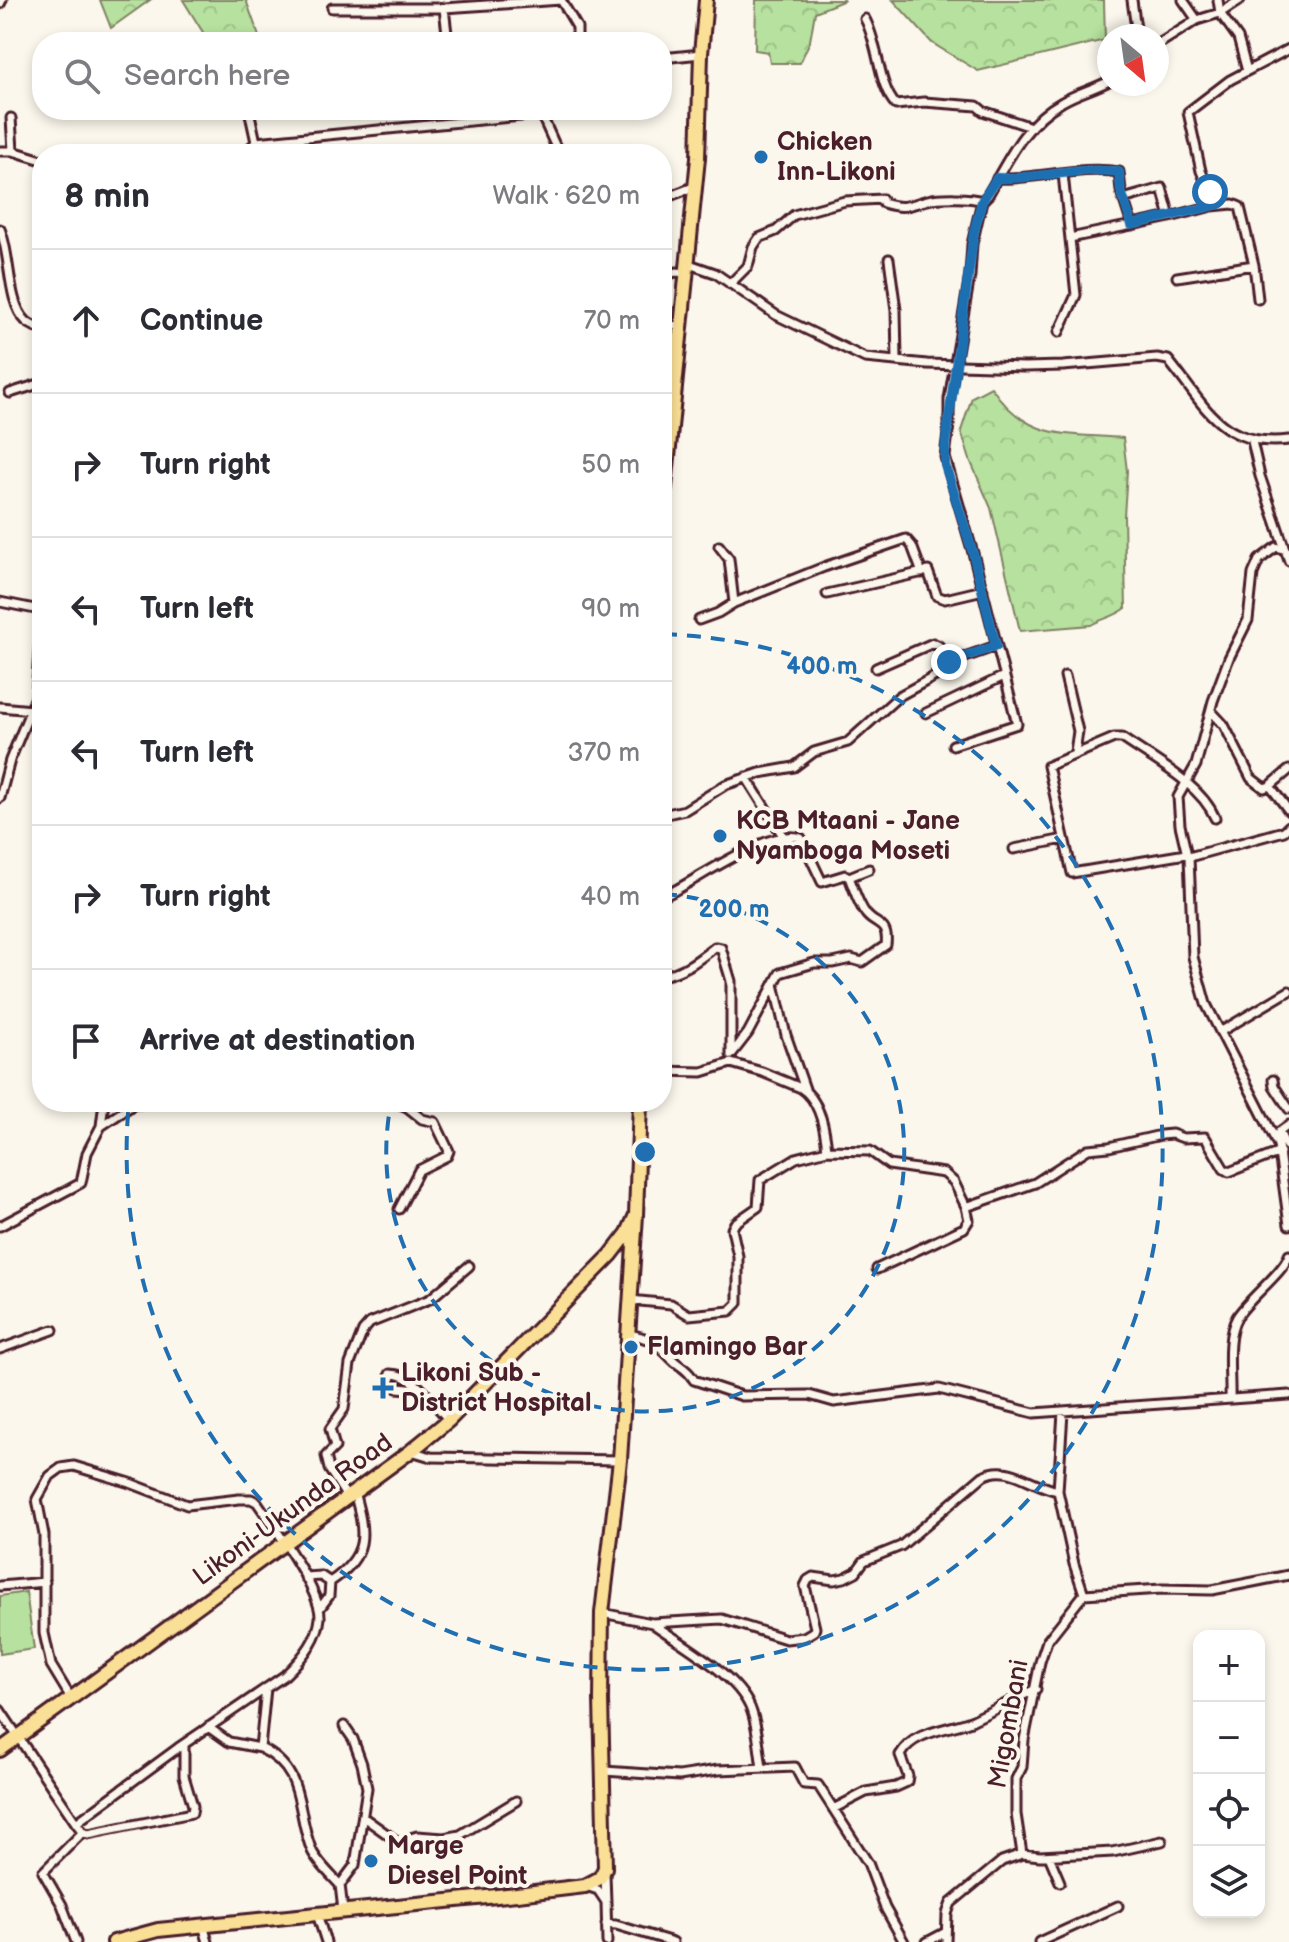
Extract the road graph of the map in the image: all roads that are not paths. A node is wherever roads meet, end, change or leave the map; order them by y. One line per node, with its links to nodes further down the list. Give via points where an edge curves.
1 (561, 0): 8 (street); 14 (street)
2 (706, 0): 17 (highway)
3 (1132, 0): 12 (street)
4 (1183, 0): 11 (street)
5 (1218, 0): 9 (street)
6 (1240, 0): 9 (street)
7 (332, 8): 8 (street)
8 (444, 8): 13 (street)
9 (1220, 13): 11 (street); 19 (street, via 1236,34)
10 (865, 19): 25 (street, via 881,76 896,105 977,106)
11 (1197, 20): 15 (street)
12 (1135, 24)
13 (447, 32)
14 (577, 32)
15 (1169, 38)
16 (1289, 49): 19 (street)
17 (701, 54): 18 (street); 33 (highway)
18 (672, 57)
19 (1247, 71): 37 (street, via 1188,112)
20 (1097, 86): 25 (street, via 1063,101)
21 (11, 118): 29 (street)
22 (251, 120): 26 (street)
23 (466, 120): 26 (street)
24 (546, 120): 27 (street)
25 (1031, 127): 32 (street)
26 (256, 142)
27 (555, 144)
28 (0, 151): 29 (street)
29 (13, 151): 30 (street)
30 (32, 157)
31 (1063, 174): 32 (street); 35 (street, via 1119,172); 41 (street)
32 (997, 178): 36 (street)
33 (696, 186): 34 (street); 44 (highway)
34 (672, 195)
35 (1123, 199): 38 (street, via 1162,188); 39 (street)
36 (982, 201): 47 (street, via 924,200 899,208 871,198 800,212 759,238 748,266); 54 (street)
37 (1212, 206): 38 (street); 43 (street, via 1239,205)
38 (1170, 217): 39 (street)
39 (1132, 225): 41 (street)
40 (0, 229): 49 (street, via 13,294)
41 (1070, 238): 52 (street, via 1076,295)
42 (889, 259): 53 (street)
43 (1254, 265): 46 (street); 48 (street)
44 (688, 268): 45 (street); 47 (street, via 715,273); 51 (highway)
45 (672, 273)
46 (1177, 277)
47 (730, 284): 53 (street, via 776,315 856,356)
48 (1258, 299)
49 (32, 324)
50 (672, 326): 51 (street)
51 (682, 326): 56 (highway)
52 (1059, 332)
53 (897, 360): 54 (street)
54 (956, 363): 61 (street, via 1051,367 1168,360 1205,411); 66 (street, via 945,465)
55 (672, 370): 56 (street)
56 (678, 370): 59 (highway)
57 (32, 386): 58 (street)
58 (10, 393)
59 (672, 425)
60 (1289, 440): 61 (street)
61 (1252, 441): 63 (street)
62 (719, 546): 69 (street, via 729,559)
63 (1286, 550): 64 (street); 79 (street, via 1276,547 1259,560 1248,620)
64 (1289, 561)
65 (922, 573): 66 (street, via 928,571 943,599); 67 (street); 69 (street, via 906,539)
66 (983, 590): 72 (street)
67 (827, 594)
68 (0, 602): 70 (street)
69 (734, 603): 71 (street)
70 (32, 607)
71 (699, 620)
72 (996, 646): 73 (street); 75 (street)
73 (949, 662): 74 (street, via 936,643); 84 (street, via 941,673 899,696 848,742 814,752 794,767)
74 (876, 668)
75 (1004, 676): 80 (street); 81 (street, via 1017,724)
76 (1065, 676): 82 (street, via 1078,731)
77 (0, 707): 78 (street)
78 (32, 710): 87 (street)
79 (1211, 711): 85 (street, via 1200,755); 86 (street, via 1251,778 1264,788)
80 (926, 713)
81 (953, 745)
82 (1075, 753): 85 (street, via 1120,737); 93 (street, via 1048,767)
83 (1289, 770): 86 (street)
84 (746, 777): 89 (street); 92 (street)
85 (1186, 782): 90 (street); 95 (street, via 1178,803)
86 (1270, 786): 88 (street)
87 (0, 798)
88 (1289, 811)
89 (672, 813)
90 (1215, 818)
91 (1287, 830): 95 (street)
92 (783, 836): 97 (street, via 805,843 820,881); 98 (street)
93 (1064, 839): 94 (street); 95 (street, via 1073,873)
94 (1014, 849)
95 (1188, 856): 102 (street, via 1194,965)
96 (869, 869): 97 (street)
97 (849, 877): 100 (street, via 867,916 882,926 886,945 865,961 786,970)
98 (672, 891)
99 (672, 974): 103 (street, via 721,948 731,981)
100 (774, 984): 103 (street); 106 (street)
101 (1289, 991): 102 (street)
102 (1220, 1032): 114 (street)
103 (731, 1059): 104 (street, via 702,1072); 106 (street)
104 (672, 1071)
105 (1273, 1080): 107 (street)
106 (806, 1091): 116 (street, via 821,1117)
107 (1289, 1109)
108 (103, 1112): 113 (street)
109 (122, 1112): 113 (street)
110 (413, 1112): 119 (street, via 435,1122 449,1151 419,1170)
111 (640, 1112): 120 (highway, Likoni-Ukunda Road)
112 (1289, 1125): 114 (street)
113 (101, 1126): 122 (street, via 87,1153 81,1183)
114 (1277, 1136): 115 (street); 117 (street)
115 (1289, 1147)
116 (827, 1150): 118 (street, via 870,1151 884,1164 944,1173); 128 (street, via 796,1158 763,1176 758,1207 733,1226 738,1268 734,1308 689,1315 671,1304)
117 (1280, 1152): 118 (street, via 1229,1172 1205,1137 1145,1137 1084,1151 1035,1183); 121 (street)
118 (966, 1207): 127 (street, via 969,1220 964,1228)
119 (399, 1209)
120 (636, 1215): 124 (highway, Likoni-Ukunda Road); 126 (highway)
121 (1289, 1225)
122 (0, 1226)
123 (1289, 1259): 134 (street, via 1234,1324)
124 (605, 1261): 126 (highway, via 623,1251); 136 (highway, Likoni-Ukunda Road)
125 (469, 1266): 140 (street, via 430,1299 377,1318 363,1331 350,1364 344,1409 330,1429 335,1447 326,1456 329,1469)
126 (632, 1268): 128 (highway)
127 (877, 1269)
128 (630, 1300): 130 (highway)
129 (53, 1330): 131 (street)
130 (626, 1334): 135 (street, via 656,1343 694,1380 742,1396 799,1394 841,1402 939,1389 1027,1413); 138 (highway)
131 (0, 1349)
132 (421, 1390): 136 (street)
133 (1289, 1395): 134 (street)
134 (1230, 1398): 135 (street)
135 (1063, 1412): 139 (street)
136 (449, 1420): 137 (highway, Likoni-Ukunda Road)
137 (411, 1451): 138 (street, via 431,1457); 140 (highway, Likoni-Ukunda Road)
138 (620, 1460): 149 (highway)
139 (1058, 1491): 147 (street); 150 (street, via 1006,1471 983,1476 901,1546 864,1561 844,1578 808,1580 815,1628 804,1637 786,1639 716,1619)
140 (350, 1495): 141 (highway, Likoni-Ukunda Road); 145 (street, via 361,1518 361,1542 350,1568)
141 (284, 1544): 143 (street); 144 (street, via 254,1500 187,1505 90,1470 67,1467 50,1476 37,1499); 153 (highway, Likoni-Ukunda Road)
142 (1289, 1575): 147 (street, via 1212,1590)
143 (305, 1577): 145 (street, via 321,1576); 148 (street)
144 (45, 1582): 146 (street); 153 (street, via 46,1651)
145 (330, 1582): 148 (street, via 329,1596)
146 (0, 1586)
147 (1084, 1594): 152 (street, Migombani, via 1043,1648)
148 (320, 1608): 151 (street, via 320,1622 304,1654)
149 (602, 1613): 150 (street); 162 (highway)
150 (652, 1623): 161 (street, via 716,1669 745,1699)
151 (266, 1688): 156 (street); 159 (street)
152 (1036, 1689): 164 (street, via 921,1737 900,1755 907,1782 866,1792); 169 (street, Migombani, via 1016,1779)
153 (71, 1698): 157 (highway, Likoni-Ukunda Road)
154 (0, 1710): 157 (street)
155 (344, 1726): 165 (street, via 367,1778)
156 (208, 1727): 158 (street); 159 (street, via 229,1742)
157 (17, 1737): 160 (highway, Likoni-Ukunda Road); 166 (street)
158 (184, 1744): 166 (street); 167 (street, via 192,1813 100,1834)
159 (260, 1748): 173 (street, via 272,1753 293,1778 313,1852)
160 (0, 1750)
161 (762, 1768): 162 (street, via 679,1776); 164 (street, via 795,1767 804,1784 818,1785)
162 (604, 1771): 171 (highway)
163 (516, 1801): 165 (street, via 450,1837 417,1836 398,1842)
164 (835, 1808): 189 (street, via 868,1863)
165 (363, 1817): 173 (street, via 355,1865)
166 (76, 1823): 167 (street)
167 (83, 1832): 183 (street, via 43,1872)
168 (1162, 1841): 170 (street, via 1113,1852)
169 (1022, 1854): 170 (street); 181 (street, via 1002,1861 951,1903)
170 (1049, 1856): 172 (street)
171 (605, 1868): 174 (highway, via 600,1878); 175 (street)
172 (1060, 1882)
173 (340, 1885): 177 (street)
174 (585, 1886): 175 (street, via 598,1890); 177 (highway)
175 (606, 1902): 179 (street)
176 (1118, 1906): 192 (street)
177 (343, 1910): 178 (highway)
178 (316, 1913): 180 (highway); 186 (street)
179 (606, 1924): 187 (street); 188 (street)
180 (203, 1925): 182 (highway); 185 (street)
181 (946, 1932): 190 (street); 191 (street)
182 (140, 1938): 184 (highway)
183 (76, 1942)
184 (114, 1942)
185 (208, 1942)
186 (326, 1942)
187 (607, 1942)
188 (673, 1942)
189 (904, 1942)
190 (927, 1942)
191 (946, 1942)
192 (1039, 1942)

